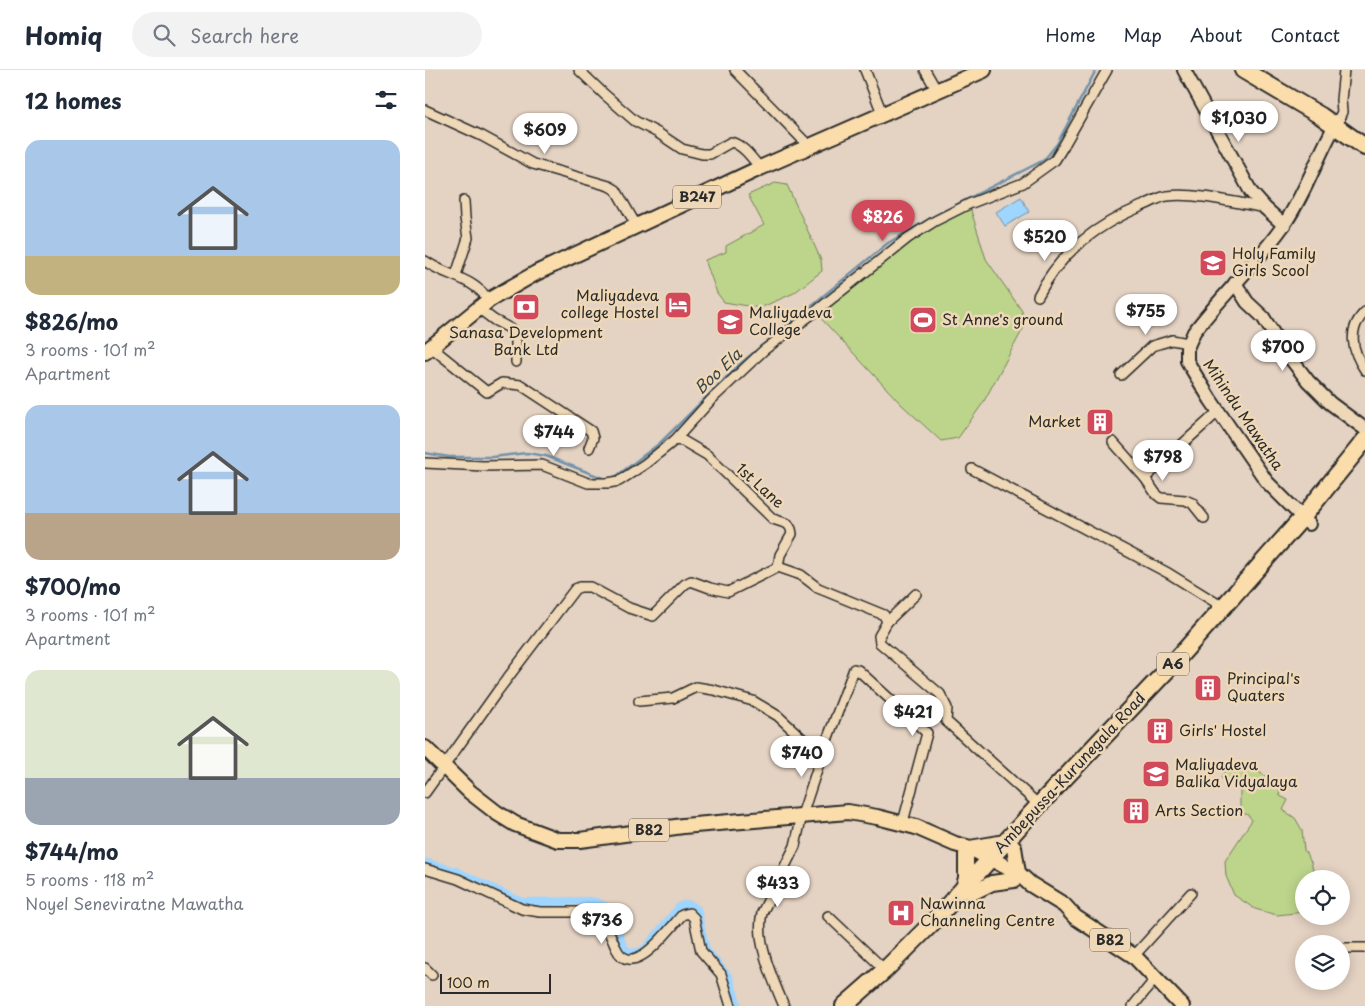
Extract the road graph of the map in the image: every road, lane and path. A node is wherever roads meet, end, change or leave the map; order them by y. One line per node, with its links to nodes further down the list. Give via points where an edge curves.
1 (579, 70): 18 (street, via 635,121 682,149 710,154 731,142 746,152)
2 (735, 70): 16 (street)
3 (865, 70): 13 (street)
4 (925, 70): 11 (street)
5 (984, 70): 11 (main road, B247)
6 (1107, 70): 36 (street, via 1055,160 1023,182 969,204 908,238 764,350 711,400)
7 (1184, 70): 20 (street, via 1251,192)
8 (1243, 70): 14 (highway)
9 (1257, 70): 14 (highway)
10 (1344, 70): 14 (street, via 1342,112)
11 (937, 91): 13 (main road, B247)
12 (425, 110): 21 (street, via 533,164 616,190)
13 (883, 113): 16 (main road, B247)
14 (1336, 123): 15 (highway); 17 (highway); 22 (street)
15 (1365, 139)
16 (810, 147): 18 (main road, B247)
17 (1365, 147)
18 (760, 168): 21 (main road, B247)
19 (464, 201): 24 (street, via 468,238)
20 (1265, 208): 22 (street); 26 (street, via 1191,196 1166,196 1115,217 1076,245 1045,282)
21 (636, 225): 27 (main road, B247, via 536,274)
22 (1283, 225): 25 (street)
23 (425, 261): 24 (street)
24 (456, 275): 27 (street, via 475,284)
25 (1235, 283): 29 (street); 35 (street, via 1308,381 1330,403)
26 (1038, 296)
27 (484, 304): 30 (main road, B247); 31 (street, via 494,320 516,334)
28 (1365, 312): 32 (street, via 1354,328 1352,341)
29 (1188, 342): 33 (street, via 1172,340 1152,346); 34 (street, Mihindu Mawatha, via 1187,361)
30 (428, 350): 39 (street, via 487,392 503,383 521,385 591,431 593,438)
31 (516, 362)
32 (1365, 370)
33 (1121, 375)
34 (1219, 411): 43 (street); 45 (street, Mihindu Mawatha, via 1267,482)
35 (1365, 429)
36 (675, 440): 41 (street, via 645,464 619,481 608,484 589,484 542,465); 46 (street, 1st Lane, via 707,455 773,519 788,524 792,534 780,556)
37 (1365, 440): 45 (highway, Ambepussa-Kurunegala Road / A6)
38 (1113, 442): 43 (street)
39 (589, 448)
40 (1365, 455): 45 (highway, Ambepussa-Kurunegala Road / A6)
41 (425, 463)
42 (972, 469): 48 (street, via 1168,573)
43 (1145, 478): 44 (street, via 1161,498 1192,503)
44 (1204, 518)
45 (1305, 521): 48 (highway, Ambepussa-Kurunegala Road / A6); 58 (highway, Ambepussa-Kurunegala Road / A6, via 1183,666 1077,780)
46 (778, 568): 49 (street, via 801,575 819,588 884,615); 53 (street, via 728,592 691,580 653,616 629,608 590,587 575,589)
47 (916, 594): 49 (street)
48 (1223, 607): 55 (highway, Ambepussa-Kurunegala Road / A6)
49 (887, 622): 55 (street, via 879,636 880,643 940,694 947,708 946,721)
50 (639, 701): 52 (street, via 673,698 696,687 715,690 753,701 778,716 806,742)
51 (425, 748): 53 (main road, B82)
52 (824, 748): 56 (street); 57 (street, via 854,669 858,670 927,733)
53 (445, 767): 54 (street); 56 (main road, B82, via 497,813 515,824 558,840)
54 (425, 793)
55 (1039, 805): 58 (highway, Ambepussa-Kurunegala Road / A6)
56 (802, 815): 57 (main road, B82, via 847,812); 74 (street, via 795,846 760,922 772,978)
57 (903, 822): 59 (main road, B82)
58 (1009, 845): 59 (main road); 60 (highway, Ambepussa-Kurunegala Road / A6); 62 (main road)
59 (968, 851): 60 (main road, B82); 63 (main road)
60 (991, 864): 62 (main road, B82); 63 (highway, Ambepussa-Kurunegala Road / A6)
61 (425, 869): 73 (street, via 458,879 522,909 594,912 604,922 620,955 629,960 645,955 682,915 689,913 701,951 721,974)
62 (1016, 876): 63 (main road); 68 (main road, B82, via 1064,905 1075,917)
63 (967, 891): 70 (highway, Ambepussa-Kurunegala Road / A6); 76 (highway, Ambepussa-Kurunegala Road / A6, via 898,971)
64 (1191, 893): 68 (street)
65 (828, 916): 70 (street)
66 (1350, 948): 67 (street)
67 (1365, 948)
68 (1134, 956): 72 (main road, B82)
69 (425, 968): 71 (street)
70 (885, 970): 75 (highway, Ambepussa-Kurunegala Road / A6)
71 (432, 975)
72 (1156, 978): 77 (street); 78 (main road, B82)
73 (731, 1006)
74 (784, 1006)
75 (844, 1006)
76 (858, 1006)
77 (1133, 1006)
78 (1183, 1006)

